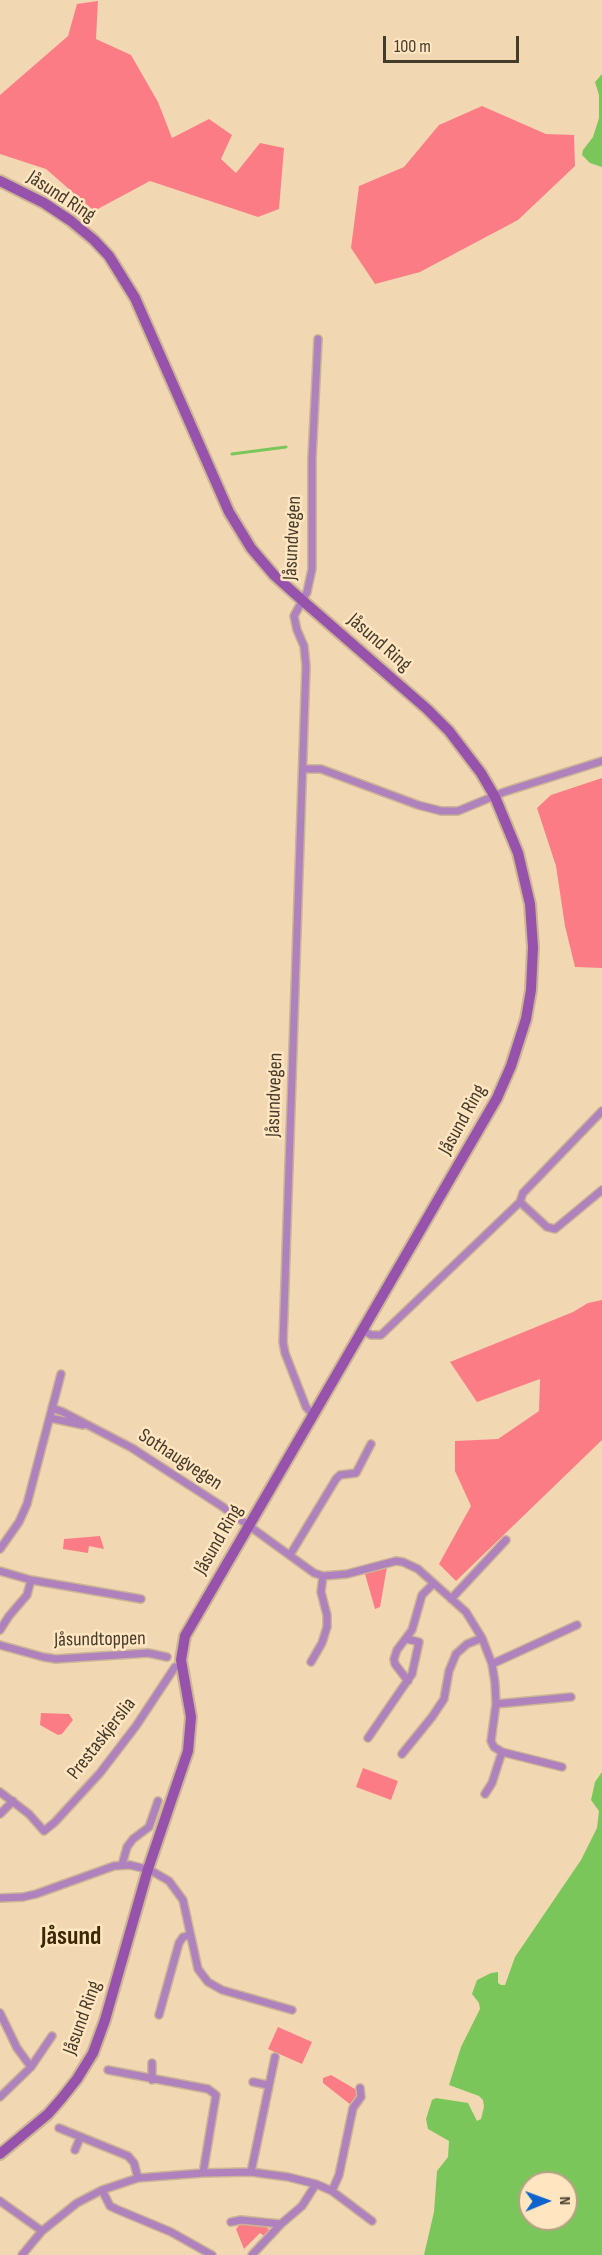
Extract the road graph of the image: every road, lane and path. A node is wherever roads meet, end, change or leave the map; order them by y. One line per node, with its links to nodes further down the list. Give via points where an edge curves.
1 (0, 181): 3 (main road, Jåsund Ring, via 71,221 114,264 144,315 229,512 251,548)
2 (318, 339): 3 (street, Jåsundvegen, via 312,569)
3 (303, 601): 5 (street, Jåsundvegen, via 294,616 306,666); 6 (main road, Jåsund Ring, via 449,731)
4 (602, 761): 6 (street)
5 (303, 769): 6 (street, via 321,769 441,811 458,811); 13 (street, Jåsundvegen, via 283,1342 306,1407)
6 (495, 796): 10 (main road, Jåsund Ring, via 518,853 530,904 533,968 522,1034 485,1122)
7 (602, 1111): 9 (street, via 523,1193)
8 (602, 1190): 9 (street, via 555,1228 547,1227)
9 (520, 1202): 10 (street, via 381,1335)
10 (363, 1330): 13 (main road, Jåsund Ring)
11 (61, 1374): 12 (street)
12 (52, 1408): 14 (street); 15 (street, Sothaugvegen)
13 (313, 1415): 17 (main road, Jåsund Ring)
14 (50, 1418): 15 (street, Sothaugvegen); 19 (street, via 27,1504)
15 (91, 1426): 17 (street, Sothaugvegen, via 132,1448)
16 (372, 1444): 20 (street, via 356,1473 336,1479)
17 (249, 1525): 20 (street, Sothaugvegen); 35 (main road, Jåsund Ring, via 187,1631)
18 (506, 1540): 26 (street)
19 (0, 1549)
20 (290, 1555): 22 (street, Sothaugvegen)
21 (0, 1571): 23 (street, Jåsundtoppen)
22 (322, 1576): 24 (street, via 354,1573 396,1561 410,1564); 33 (street, via 327,1627)
23 (31, 1580): 25 (street, Jåsundtoppen); 28 (street, via 27,1595)
24 (434, 1584): 26 (street); 30 (street, via 422,1595)
25 (141, 1599)
26 (451, 1599): 29 (street, via 466,1612)
27 (577, 1625): 34 (street)
28 (0, 1630)
29 (482, 1638): 34 (street); 41 (street, via 456,1654 444,1699)
30 (406, 1639): 36 (street, via 394,1659); 36 (street, via 419,1642)
31 (0, 1645): 32 (street, Jåsundtoppen, via 56,1659 147,1653)
32 (167, 1657)
33 (311, 1662)
34 (492, 1664): 38 (street)
35 (182, 1666): 45 (street, Prestaskjerslia, via 175,1667 100,1773 44,1831); 49 (main road, Jåsund Ring, via 191,1717 189,1744)
36 (408, 1681): 39 (street)
37 (571, 1697): 38 (street)
38 (496, 1704): 40 (street, via 491,1741)
39 (368, 1738)
40 (502, 1752): 42 (street); 44 (street)
41 (402, 1754)
42 (562, 1767)
43 (0, 1792): 45 (street)
44 (485, 1794)
45 (12, 1801): 47 (street)
46 (158, 1801): 48 (street, via 149,1827 127,1847)
47 (0, 1814)
48 (122, 1865): 49 (street); 50 (street, via 36,1894)
49 (148, 1869): 51 (street, via 163,1876 179,1893); 68 (main road, Jåsund Ring, via 93,2053 48,2114)
50 (0, 1898)
51 (190, 1935): 52 (street, via 198,1969 208,1983); 54 (street, via 179,1943)
52 (292, 2010)
53 (0, 2013): 58 (street)
54 (159, 2014)
55 (52, 2036): 58 (street)
56 (275, 2057): 62 (street)
57 (152, 2063): 60 (street)
58 (31, 2067): 64 (street)
59 (108, 2070): 60 (street)
60 (152, 2080): 70 (street, via 208,2089 216,2095)
61 (253, 2082): 62 (street)
62 (268, 2085): 69 (street)
63 (360, 2088): 74 (street, via 361,2097 353,2108)
64 (0, 2097)
65 (58, 2128): 66 (street)
66 (80, 2138): 67 (street); 71 (street, via 130,2158)
67 (75, 2150)
68 (0, 2154)
69 (251, 2172): 70 (street); 72 (street)
70 (203, 2173): 71 (street)
71 (138, 2178): 73 (street)
72 (316, 2184): 74 (street); 78 (street, via 302,2206)
73 (102, 2190): 79 (street, via 77,2203); 81 (street, via 116,2209 171,2232)
74 (332, 2191): 76 (street)
75 (0, 2201): 79 (street)
76 (372, 2221)
77 (231, 2222): 78 (street)
78 (281, 2224): 82 (street)
79 (42, 2231): 80 (street)
80 (22, 2255)
81 (212, 2255)
82 (252, 2255)

